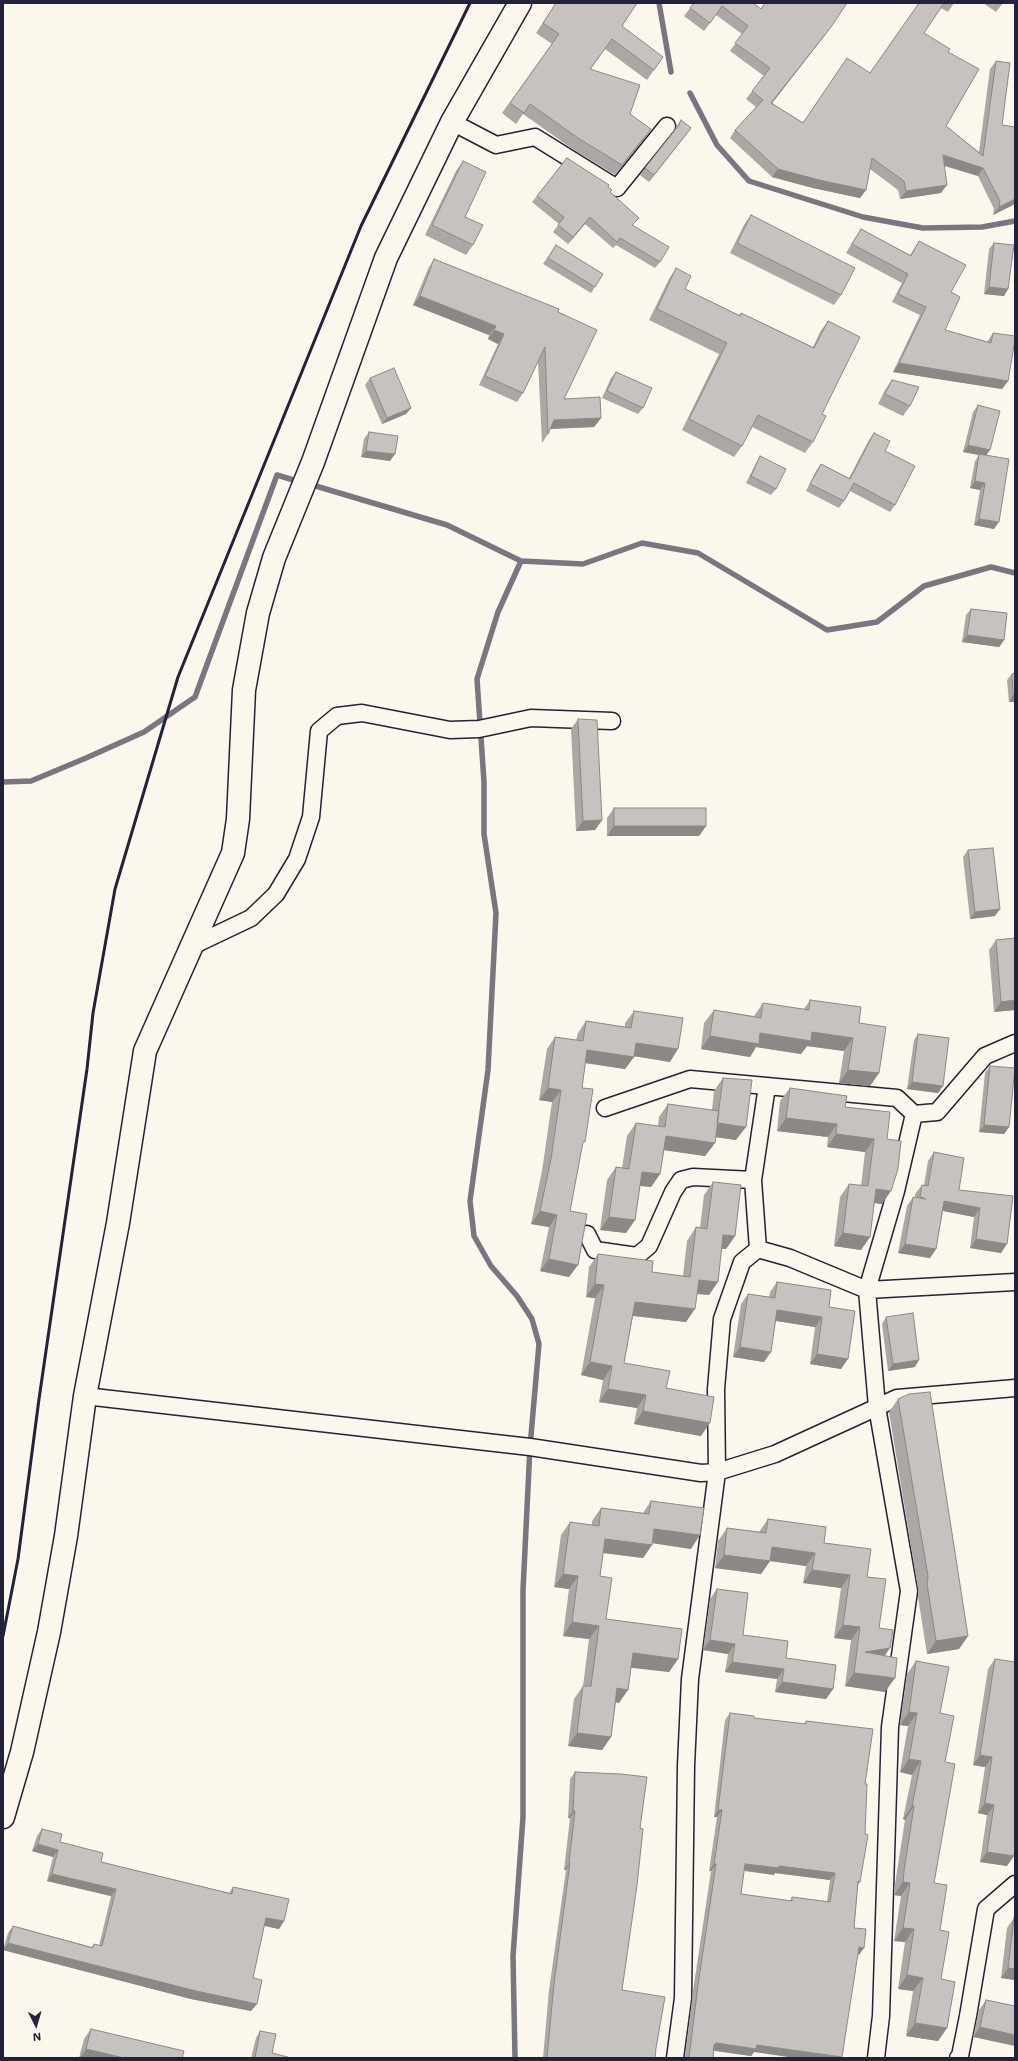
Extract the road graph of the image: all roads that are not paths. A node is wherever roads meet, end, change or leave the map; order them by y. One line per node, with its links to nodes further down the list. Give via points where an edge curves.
1 (520, 3): 2 (main road)
2 (452, 122): 3 (street, via 496,145 534,137 617,188); 5 (main road, via 386,258 313,462 274,558 258,613 244,690 238,819 233,853)
3 (667, 126)
4 (612, 721): 5 (street, via 531,718 479,729 450,730 362,713 337,716 319,731 311,817 297,859 276,894 251,918)
5 (190, 947): 16 (main road, via 145,1051 118,1223)
6 (1015, 1043): 9 (street, via 985,1056 937,1112)
7 (767, 1086): 8 (street, via 690,1079); 9 (street, via 897,1098); 10 (street)
8 (605, 1108)
9 (914, 1114): 14 (street, via 896,1191)
10 (754, 1180): 11 (street, via 692,1177 681,1180 649,1246 637,1256 595,1250); 12 (street)
11 (587, 1234)
12 (758, 1249): 14 (street, via 790,1258); 18 (street, via 742,1262 722,1319 716,1389)
13 (1015, 1282): 14 (street)
14 (867, 1290): 17 (street)
15 (1015, 1388): 17 (street, via 897,1398)
16 (85, 1396): 18 (street, via 530,1447 701,1473); 19 (main road, via 66,1536 49,1632 22,1752)
17 (877, 1407): 18 (street, via 775,1454); 22 (street, via 909,1591 890,1727 882,2016)
18 (717, 1472): 21 (street, via 690,1679 686,1766 683,1998)
19 (3, 1817)
20 (1015, 1884): 23 (street, via 986,1909)
21 (676, 2058)
22 (876, 2058)
23 (958, 2058)

